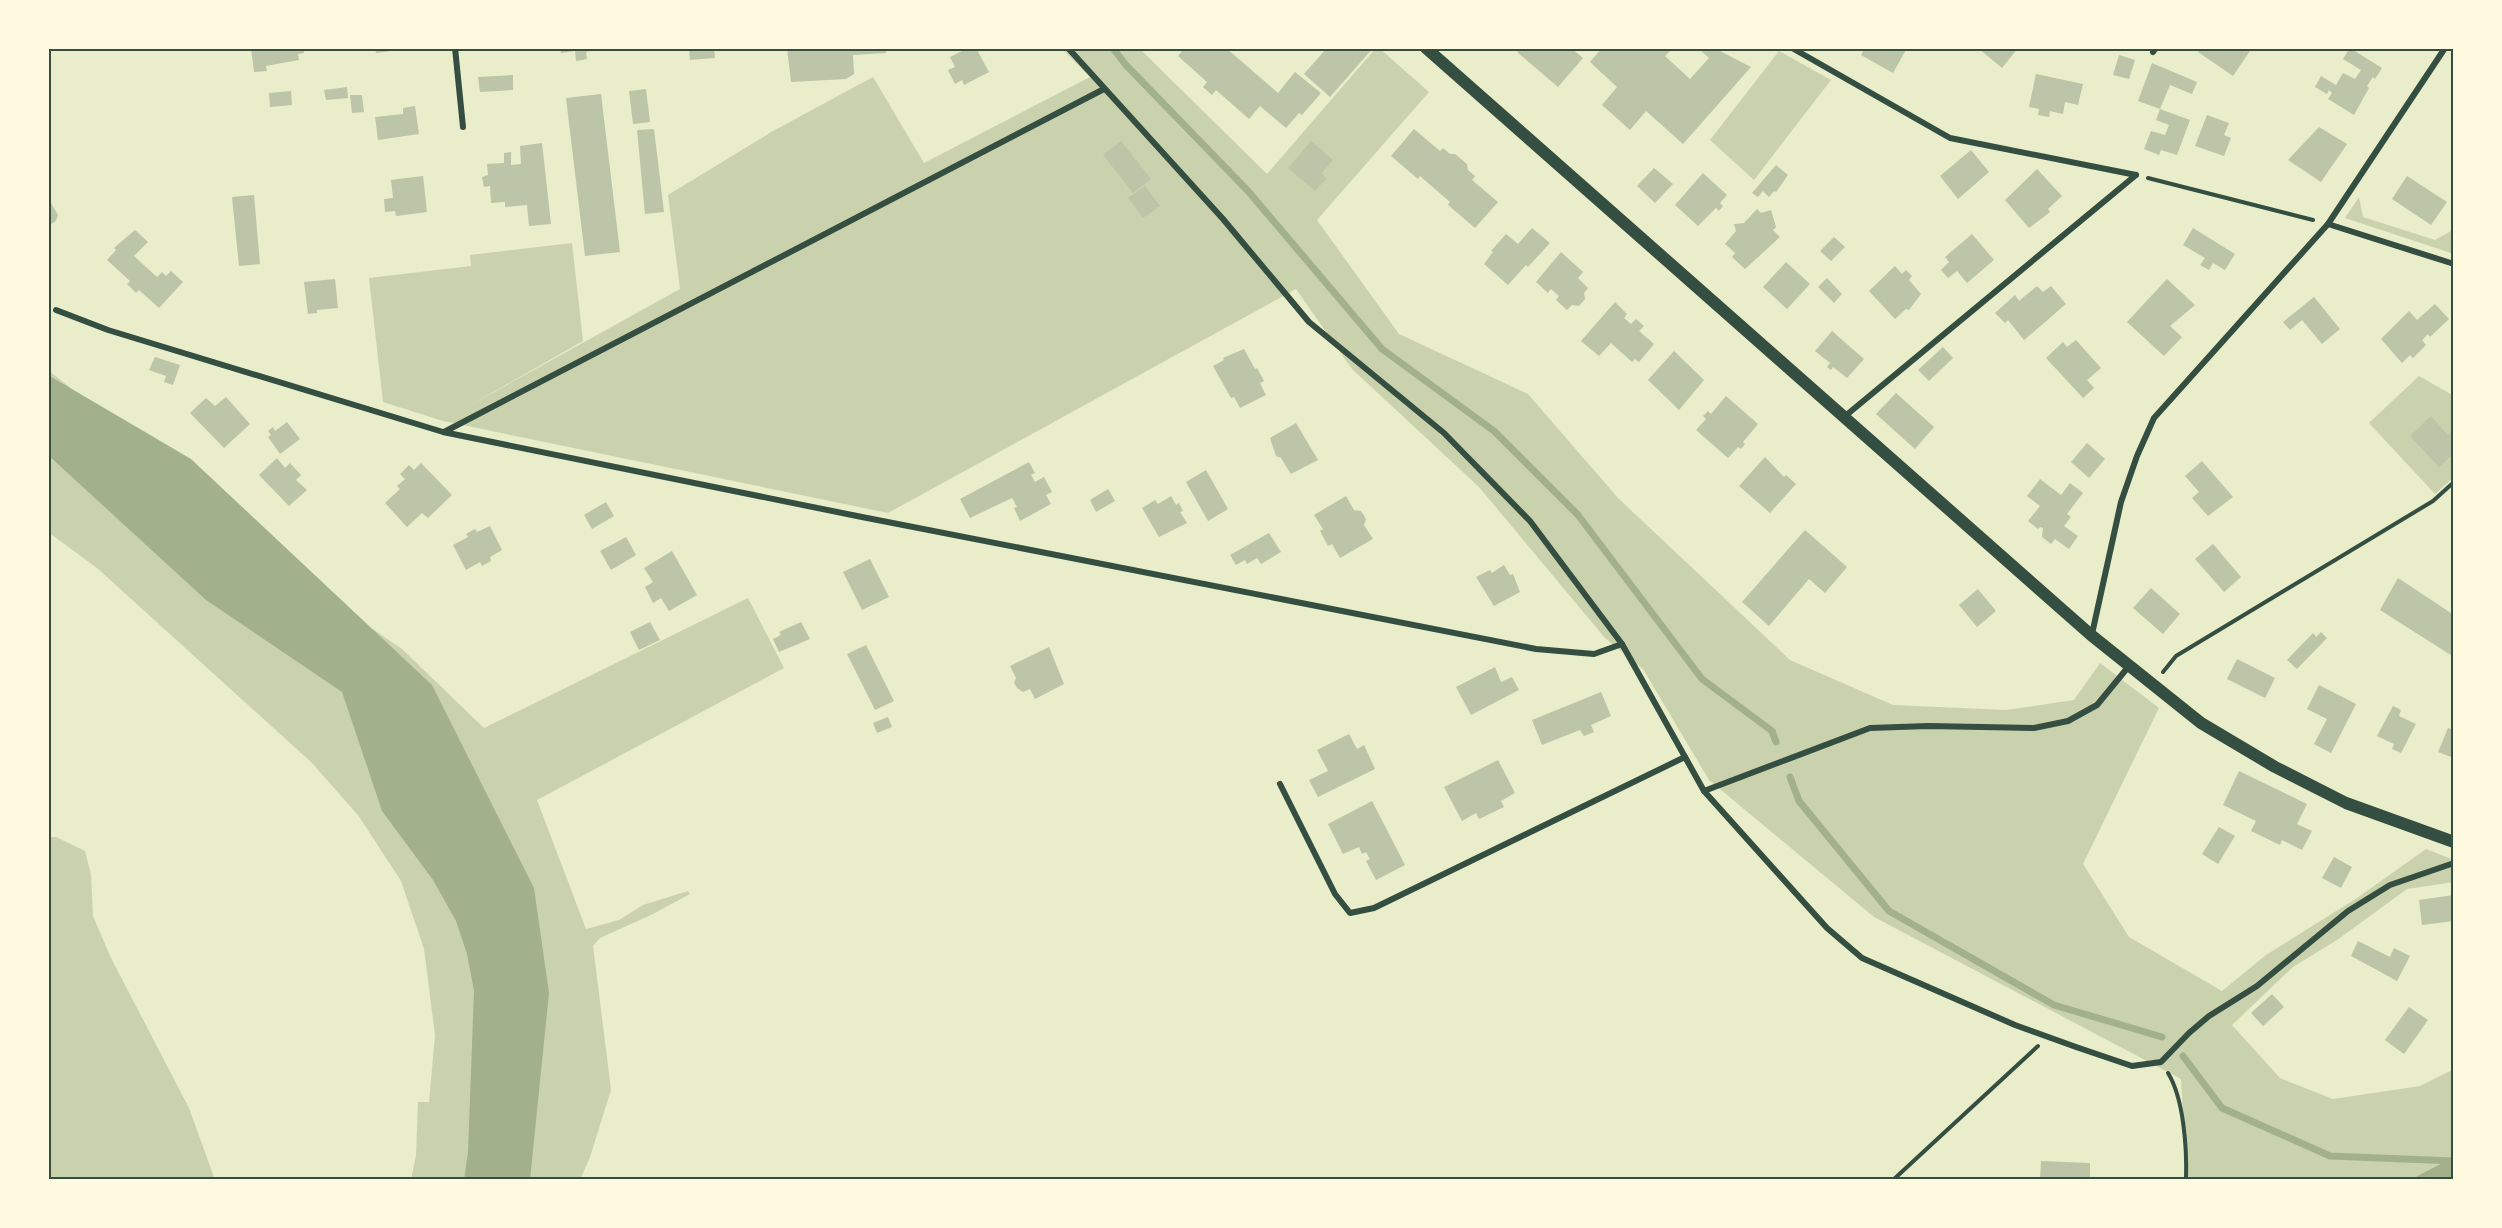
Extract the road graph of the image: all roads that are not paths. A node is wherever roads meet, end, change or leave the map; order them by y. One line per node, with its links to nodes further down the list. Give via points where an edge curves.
1 (455, 48): 7 (street)
2 (1068, 48): 6 (street)
3 (1426, 48): 11 (main road)
4 (1792, 48): 11 (street, via 1950,138 2136,175)
5 (2445, 48): 8 (street)
6 (1104, 89): 12 (street); 14 (street, via 1223,219 1309,321 1443,433 1530,521)
7 (463, 127)
8 (2328, 224): 9 (street); 13 (street, via 2154,418 2121,502)
9 (2454, 264)
10 (56, 310): 12 (street, via 138,340)
11 (1843, 417): 13 (main road)
12 (443, 432): 14 (street, via 1536,649 1594,654)
13 (2091, 635): 15 (main road)
14 (1622, 644): 16 (street)
15 (2129, 665): 18 (street, via 2097,705 2068,721 2034,728 1870,728); 19 (main road, via 2200,723 2275,767 2346,803)
16 (1685, 757): 17 (street, via 1374,908 1350,913 1335,894); 18 (street)
17 (1280, 784)
18 (1704, 790): 20 (street, via 1827,928 1862,958 2015,1025 2132,1066 2161,1062 2209,1016 2257,986 2348,911 2390,885)
19 (2454, 842)
20 (2454, 863)

